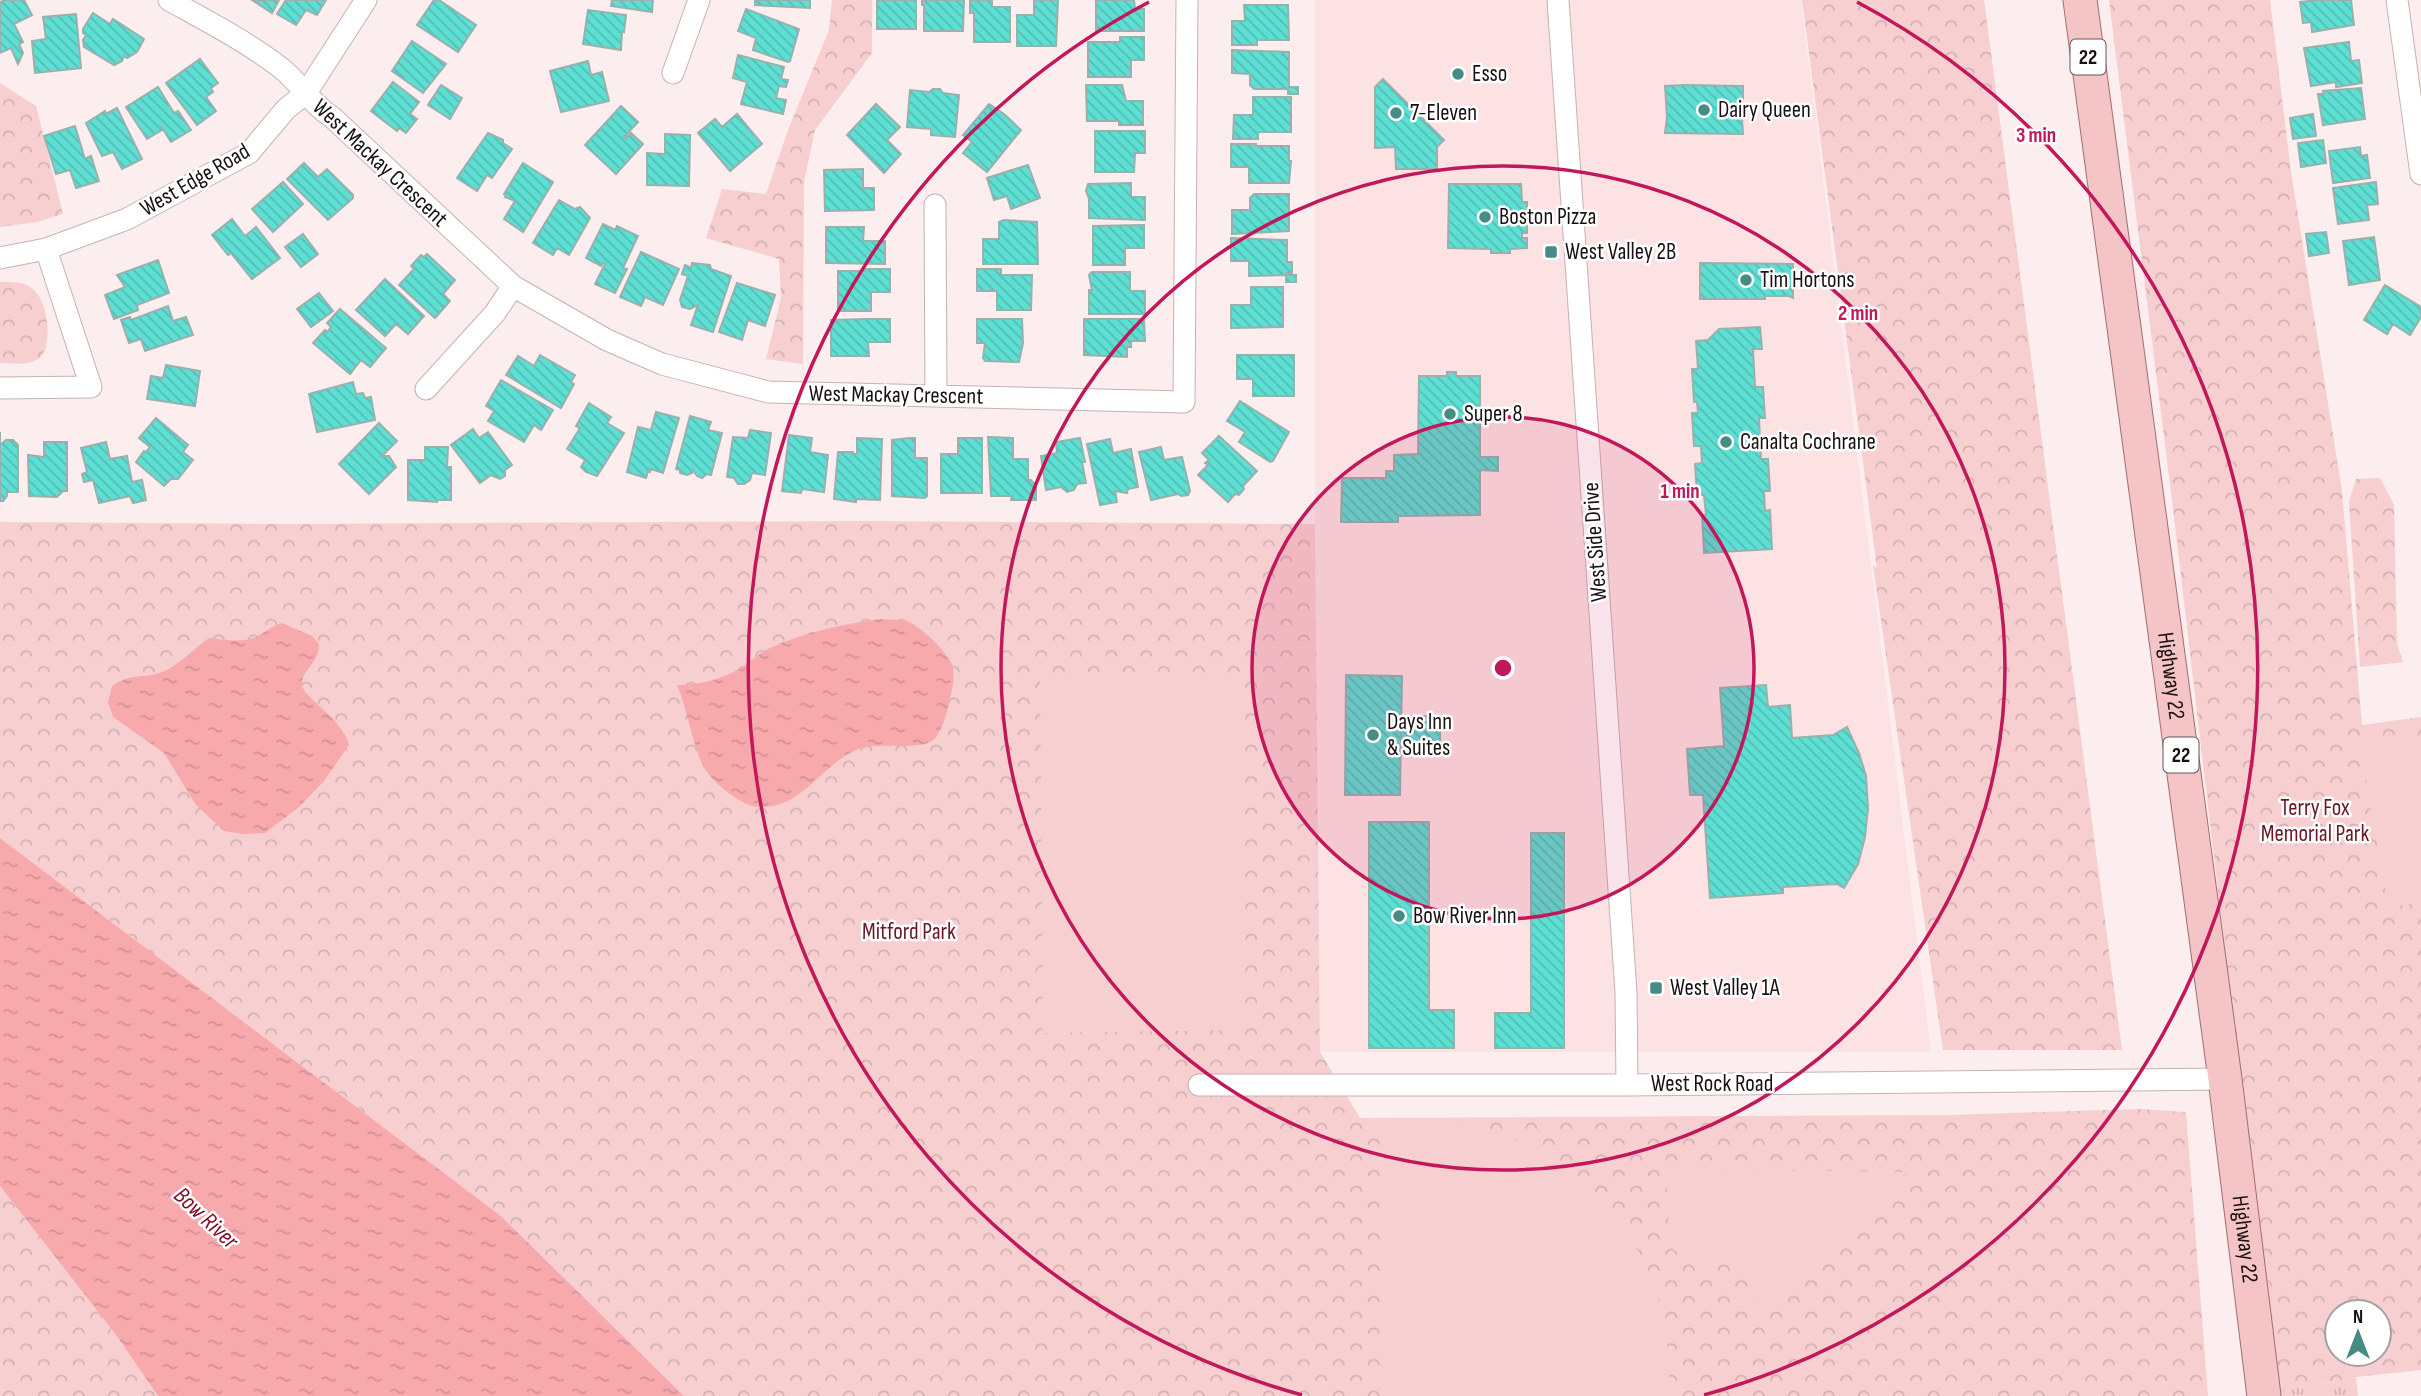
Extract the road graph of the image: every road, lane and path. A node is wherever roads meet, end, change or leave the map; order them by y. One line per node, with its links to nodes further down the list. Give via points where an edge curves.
1 (169, 0): 9 (street, West Mackay Crescent, via 239,39)
2 (366, 0): 9 (street, West Edge Road)
3 (699, 0): 8 (street)
4 (1187, 0): 17 (street, West Mackay Crescent, via 1184,402)
5 (1558, 0): 20 (street, West Side Drive, via 1626,992)
6 (2080, 0): 18 (main road, Highway 22 / 22)
7 (2397, 0): 10 (street)
8 (673, 73)
9 (306, 93): 12 (street, West Edge Road, via 249,153 127,219); 14 (street, West Mackay Crescent)
10 (2421, 174)
11 (935, 205): 17 (street)
12 (46, 249): 13 (street, West Edge Road); 15 (street, via 91,387)
13 (0, 258)
14 (513, 286): 16 (street, via 495,313); 17 (street, West Mackay Crescent, via 607,340 727,383 768,392)
15 (0, 388)
16 (426, 389)
17 (936, 396)
18 (2225, 1079): 20 (street, West Rock Road); 21 (main road, Highway 22 / 22)
19 (1199, 1085): 20 (street, West Rock Road)
20 (1627, 1085)
21 (2264, 1396)

